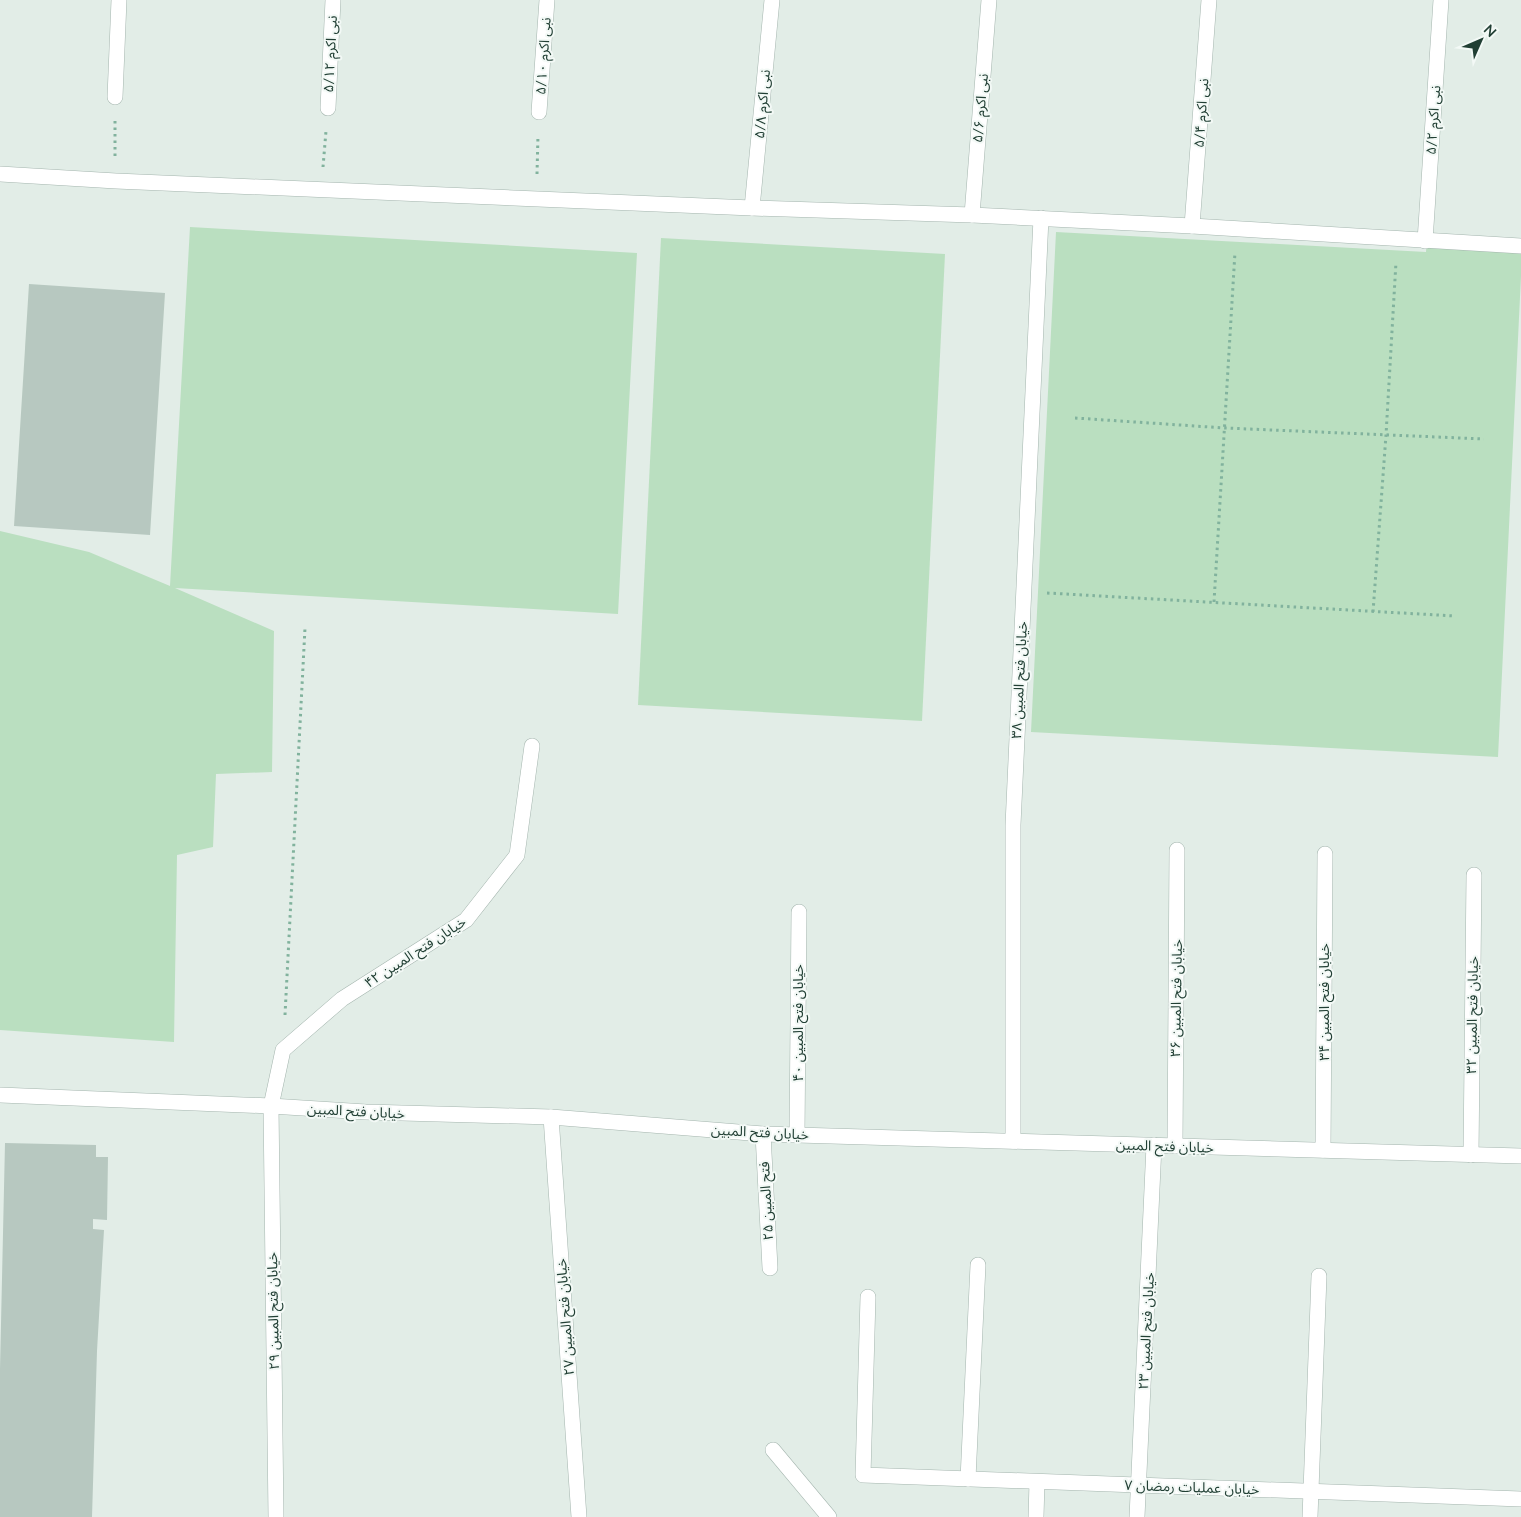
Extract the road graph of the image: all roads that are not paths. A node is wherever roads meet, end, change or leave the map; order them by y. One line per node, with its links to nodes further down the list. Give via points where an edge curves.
1 (119, 0): 8 (street)
2 (333, 0): 9 (street, نبی اکرم ۵/۱۲)
3 (547, 0): 10 (street, نبی اکرم ۵/۱۰)
4 (772, 0): 12 (street, نبی اکرم ۵/۸)
5 (989, 0): 13 (street, نبی اکرم ۵/۶)
6 (1209, 0): 15 (street, نبی اکرم ۵/۴)
7 (1440, 0): 16 (street, نبی اکرم ۵/۲)
8 (115, 98)
9 (328, 108)
10 (539, 112)
11 (0, 174): 12 (street)
12 (752, 208): 13 (street)
13 (972, 215): 14 (street)
14 (1041, 218): 15 (street); 28 (street, خیابان فتح المبین ۳۸, via 1012,825)
15 (1192, 226): 16 (street)
16 (1425, 241): 17 (street)
17 (1521, 246)
18 (532, 746): 24 (street, خیابان فتح المبین ۴۲, via 517,855 466,920 342,999 283,1050)
19 (1178, 850): 30 (street, خیابان فتح المبین ۳۶)
20 (1325, 854): 31 (street, خیابان فتح المبین ۳۴)
21 (1474, 875): 32 (street, خیابان فتح المبین ۳۲)
22 (799, 912): 27 (street, خیابان فتح المبین ۴۰)
23 (0, 1095): 24 (street, خیابان فتح المبین)
24 (271, 1106): 25 (street, خیابان فتح المبین); 44 (street, خیابان فتح المبین ۲۹)
25 (551, 1117): 26 (street, خیابان فتح المبین); 45 (street, خیابان فتح المبین ۲۷)
26 (763, 1134): 27 (street, خیابان فتح المبین); 35 (street, فتح المبین ۲۵)
27 (798, 1135): 28 (street, خیابان فتح المبین)
28 (1012, 1141): 29 (street, خیابان فتح المبین)
29 (1154, 1145): 30 (street, خیابان فتح المبین); 41 (street, خیابان فتح المبین ۲۳)
30 (1175, 1146): 31 (street, خیابان فتح المبین)
31 (1323, 1150): 32 (street, خیابان فتح المبین)
32 (1470, 1154): 33 (street, خیابان فتح المبین)
33 (1521, 1156)
34 (978, 1265): 39 (street)
35 (770, 1268)
36 (1319, 1276): 42 (street)
37 (868, 1296): 39 (street, خیابان عملیات رمضان ۷, via 863,1475)
38 (773, 1450): 46 (street)
39 (968, 1479): 40 (street, خیابان عملیات رمضان ۷)
40 (1037, 1482): 41 (street, خیابان عملیات رمضان ۷); 47 (street)
41 (1139, 1485): 42 (street, خیابان عملیات رمضان ۷); 48 (street, خیابان فتح المبین ۲۳)
42 (1311, 1492): 43 (street, خیابان عملیات رمضان ۷); 49 (street)
43 (1521, 1499)
44 (276, 1517)
45 (579, 1517)
46 (829, 1517)
47 (1036, 1517)
48 (1137, 1517)
49 (1310, 1517)

